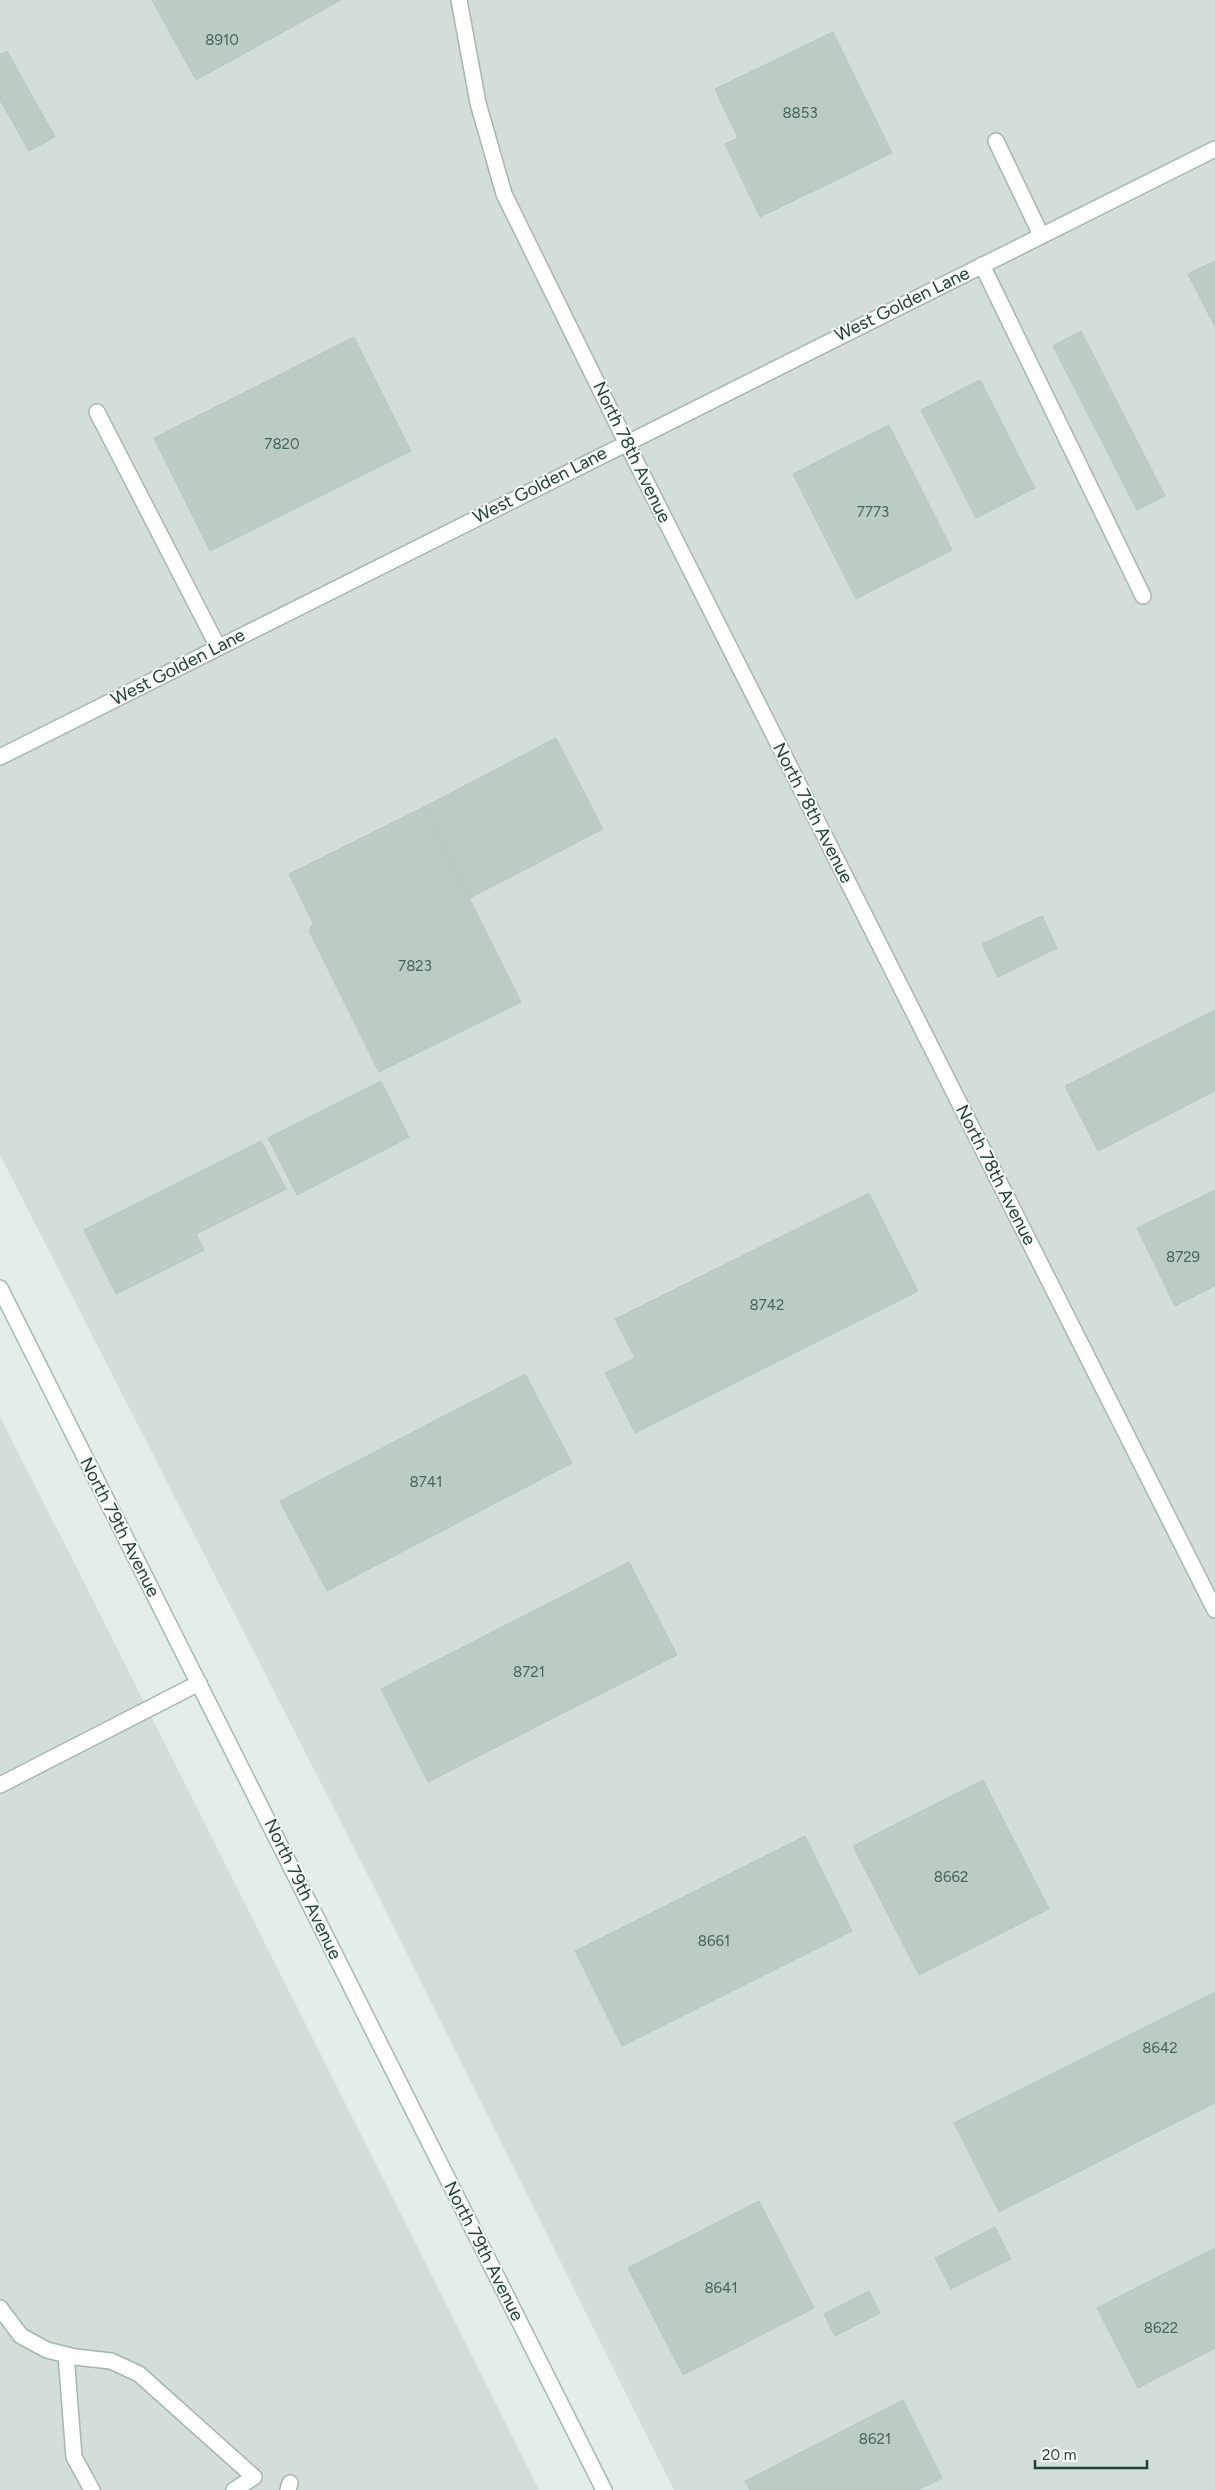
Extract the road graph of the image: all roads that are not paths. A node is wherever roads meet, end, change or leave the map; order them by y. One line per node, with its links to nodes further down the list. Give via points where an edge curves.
1 (459, 0): 7 (street, North 78th Avenue, via 478,103 504,194)
2 (996, 141): 4 (street)
3 (1215, 149): 4 (street, West Golden Lane)
4 (1041, 235): 5 (street, West Golden Lane)
5 (982, 265): 7 (street, West Golden Lane); 8 (street)
6 (97, 412): 9 (street)
7 (626, 442): 9 (street, West Golden Lane); 12 (street, North 78th Avenue)
8 (1144, 596)
9 (218, 647): 10 (street, West Golden Lane)
10 (0, 757)
11 (0, 1288): 13 (street, North 79th Avenue)
12 (1215, 1610)
13 (199, 1683): 14 (street); 19 (street, North 79th Avenue)
14 (0, 1785)
15 (0, 2308): 16 (street, via 21,2336 47,2350)
16 (66, 2355): 17 (street, via 74,2457); 18 (street, via 111,2361 139,2374 254,2477)
17 (92, 2490)
18 (234, 2490)
19 (604, 2490)

